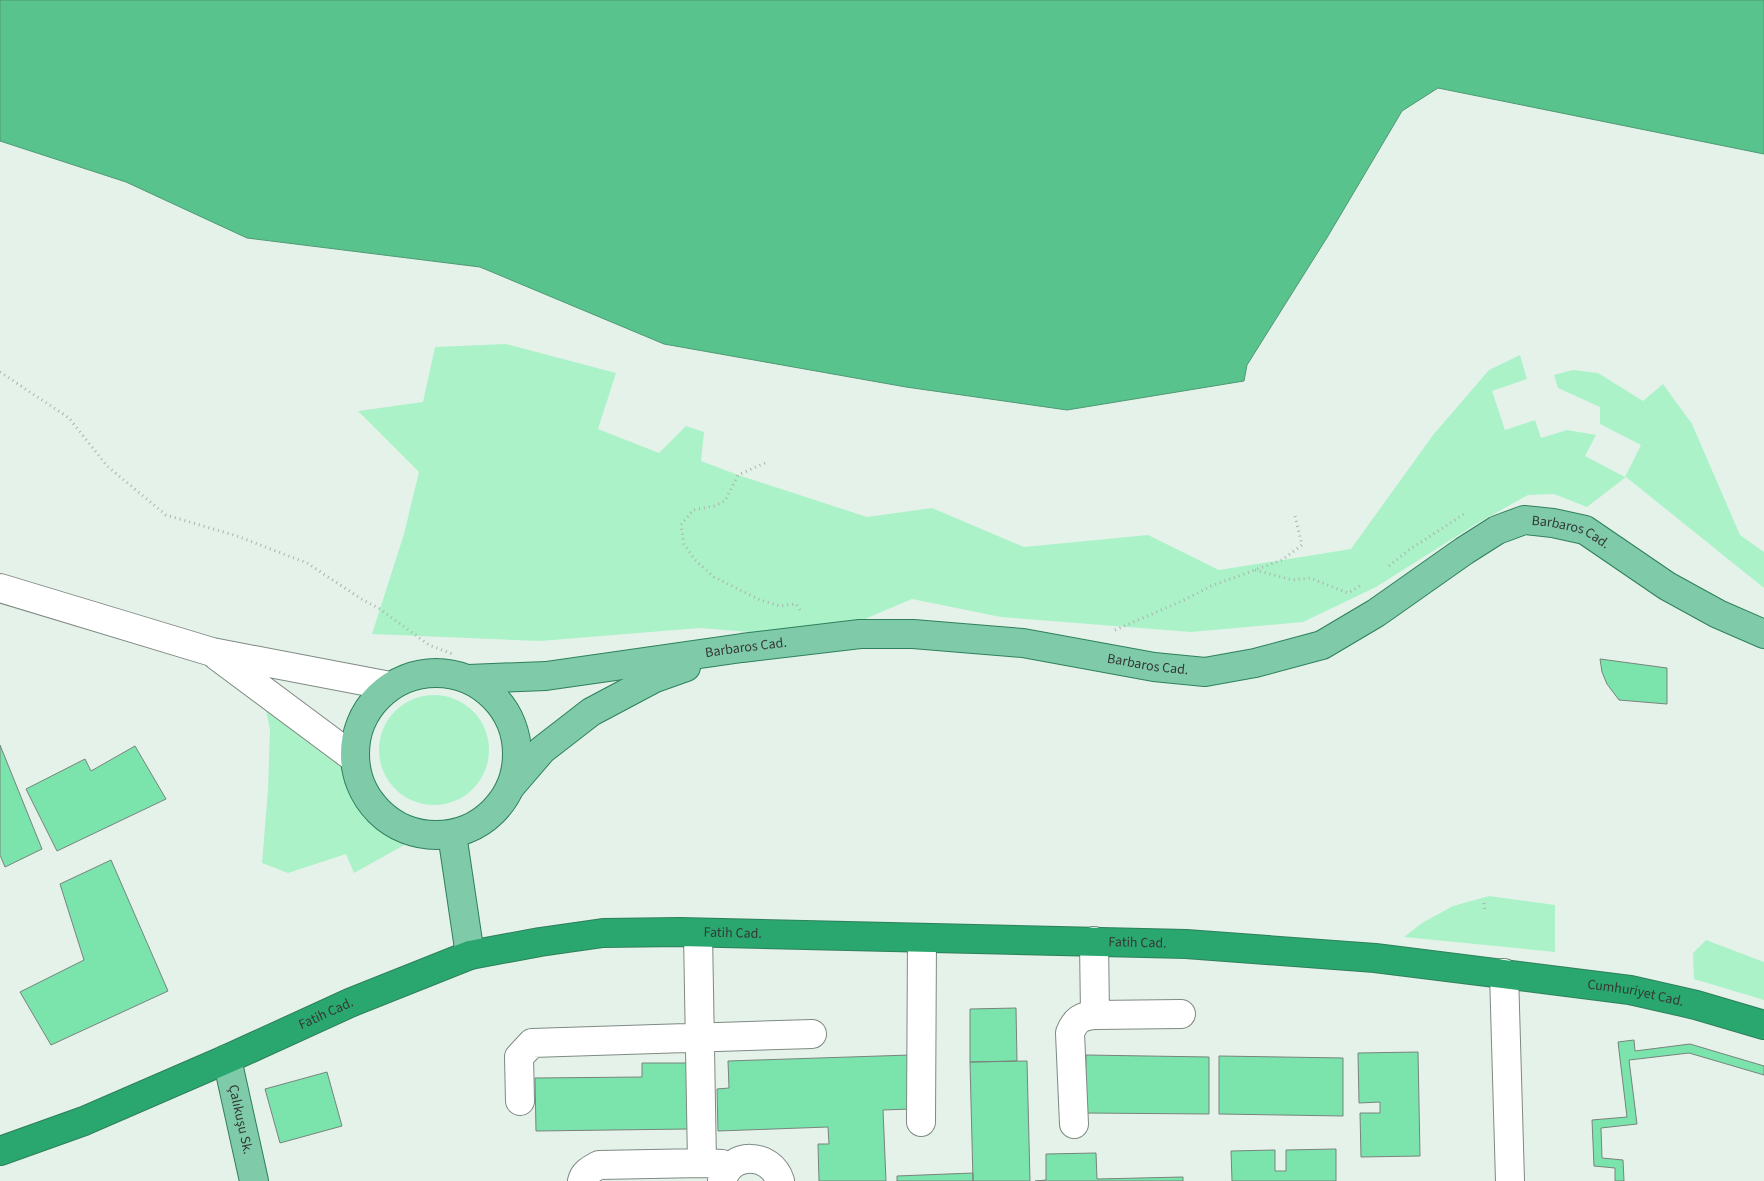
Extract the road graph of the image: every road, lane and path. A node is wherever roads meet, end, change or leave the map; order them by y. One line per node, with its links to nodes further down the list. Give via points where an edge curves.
1 (0, 372): 14 (path, via 69,418 107,466 166,515 237,536 307,563)
2 (765, 463): 11 (path, via 738,475 725,501 693,510 681,525 684,544 694,560 714,577 760,600 780,606 796,604)
3 (1470, 511): 5 (path)
4 (1296, 516): 6 (path, via 1302,544 1282,560)
5 (1386, 568)
6 (1255, 570): 7 (path, via 1293,580 1310,578 1348,593); 9 (path, via 1211,586)
7 (1371, 580)
8 (0, 588): 13 (street)
9 (1110, 632)
10 (1764, 634): 11 (main road, Barbaros Cad., via 1667,586 1585,530 1524,520 1497,530 1376,613 1322,645 1255,664 1205,672 1154,668 1023,643 968,638 904,634)
11 (820, 638): 12 (main road, Barbaros Cad.)
12 (742, 648): 14 (main road, Barbaros Cad., via 546,676); 17 (main road, via 655,678 591,712 542,750)
13 (212, 652): 15 (street); 16 (street)
14 (462, 667): 15 (main road, via 443,673 416,675); 17 (main road, via 506,713 516,737 517,763)
15 (390, 686): 16 (main road, via 370,706 357,730)
16 (354, 758): 18 (main road, via 360,785 375,809 398,826 424,834)
17 (510, 787): 18 (main road, via 496,809 476,825)
18 (452, 834): 24 (main road)
19 (1484, 903): 20 (path)
20 (1485, 912)
21 (698, 933): 22 (highway, Fatih Cad.); 24 (highway, Fatih Cad., via 603,934); 30 (street)
22 (922, 938): 23 (highway, Fatih Cad.); 33 (street)
23 (1094, 941): 25 (highway, Fatih Cad., via 1365,957); 27 (street)
24 (470, 955): 31 (highway, Fatih Cad., via 352,1002)
25 (1504, 973): 28 (highway, Cumhuriyet Cad., via 1643,992); 40 (street)
26 (1181, 1014): 27 (street)
27 (1095, 1015): 34 (street, via 1078,1019 1070,1033)
28 (1764, 1025)
29 (812, 1034): 30 (street)
30 (700, 1037): 32 (street, via 532,1043 519,1057); 36 (street)
31 (227, 1059): 35 (highway, Fatih Cad., via 84,1121); 37 (main road, Çalıkuşu Sk.)
32 (520, 1101)
33 (921, 1122)
34 (1074, 1124)
35 (0, 1151)
36 (717, 1171): 38 (street, via 599,1165 588,1171); 39 (street, via 755,1158 773,1167)
37 (254, 1181)
38 (582, 1181)
39 (780, 1181)
40 (1510, 1181)

